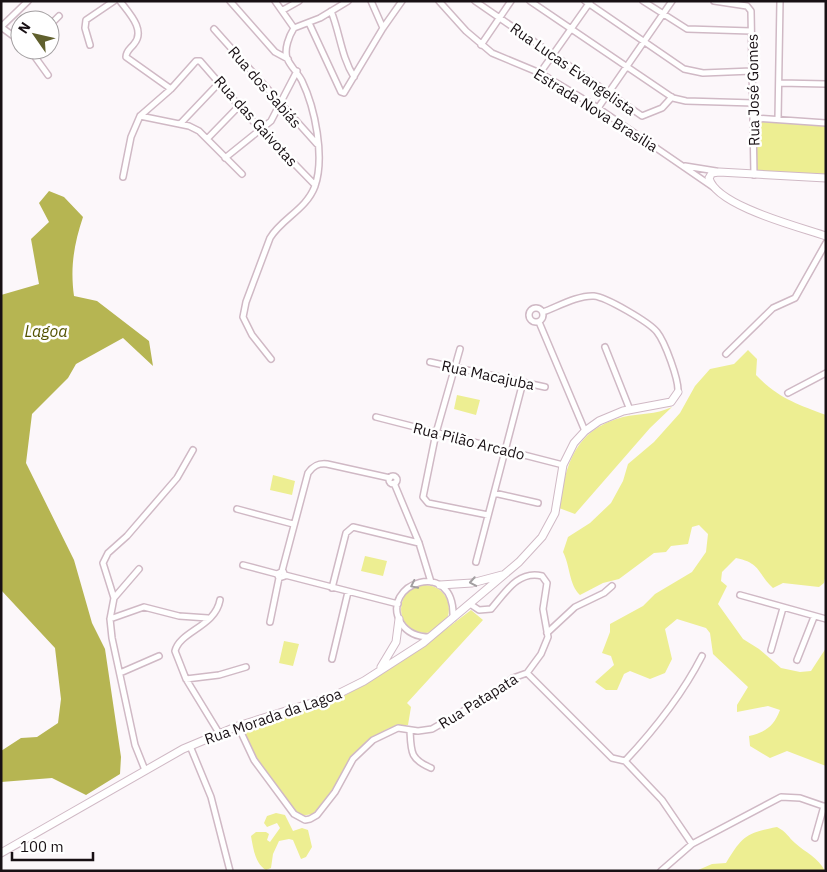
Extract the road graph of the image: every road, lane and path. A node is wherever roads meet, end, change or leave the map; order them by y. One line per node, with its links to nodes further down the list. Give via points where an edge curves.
1 (28, 1): 24 (street)
2 (114, 1): 31 (street, via 86,20)
3 (120, 1): 45 (street, via 133,17 138,38 126,58)
4 (230, 1): 34 (street, via 275,52)
5 (275, 1): 19 (street)
6 (299, 1): 19 (street)
7 (348, 1): 20 (street)
8 (371, 1): 26 (street)
9 (402, 1): 26 (street)
10 (439, 1): 32 (street, Estrada Nova Brasilia)
11 (475, 1): 22 (street, Rua Lucas Evangelista)
12 (511, 1): 22 (street)
13 (530, 1): 27 (street)
14 (643, 1): 21 (street)
15 (672, 1): 21 (street)
16 (714, 1): 29 (street, Rua José Gomes, via 747,6 751,13)
17 (780, 1): 43 (street)
18 (588, 2): 27 (street); 30 (street)
19 (283, 10): 25 (street)
20 (331, 11): 23 (street); 41 (street, via 346,64)
21 (663, 14): 29 (street, via 687,29); 30 (street)
22 (500, 18): 32 (street); 33 (street, Rua Lucas Evangelista)
23 (309, 23): 25 (street); 41 (street, via 342,93)
24 (1, 27)
25 (294, 28): 34 (street, via 288,42)
26 (383, 28): 41 (street)
27 (570, 28): 33 (street); 36 (street)
28 (214, 30): 49 (street, Rua dos Sabiás)
29 (751, 30): 38 (street, Rua José Gomes)
30 (644, 40): 36 (street); 38 (street, via 691,71)
31 (90, 45)
32 (481, 45): 39 (street, Estrada Nova Brasilia, via 492,53)
33 (553, 54): 39 (street); 46 (street, Rua Lucas Evangelista)
34 (288, 59): 37 (street)
35 (37, 60): 40 (street)
36 (626, 66): 46 (street); 47 (street)
37 (297, 71): 49 (street); 59 (street, via 311,105)
38 (752, 71): 48 (street, Rua José Gomes)
39 (540, 73): 51 (street, Estrada Nova Brasilia)
40 (48, 76)
41 (354, 77)
42 (219, 83): 45 (street, Rua das Gaivotas, via 204,63 196,62); 50 (street, Rua das Gaivotas); 56 (street)
43 (780, 83): 44 (street); 54 (street)
44 (826, 84)
45 (171, 89): 52 (street)
46 (608, 94): 47 (street, Rua Lucas Evangelista, via 642,116 660,110); 51 (street)
47 (672, 97): 48 (street, via 686,101)
48 (754, 103): 53 (street, Rua José Gomes)
49 (281, 104): 57 (street, via 271,121); 59 (street, Rua dos Sabiás)
50 (240, 105): 57 (street, Rua das Gaivotas); 58 (street)
51 (598, 108): 61 (street, Estrada Nova Brasilia)
52 (140, 116): 56 (street); 65 (street, via 131,137)
53 (754, 118): 54 (street); 64 (street, Rua José Gomes)
54 (778, 119): 55 (street)
55 (826, 123)
56 (180, 124): 58 (street, via 195,128)
57 (260, 128): 60 (street); 67 (street, Rua das Gaivotas)
58 (208, 138): 60 (street)
59 (317, 144): 67 (street, via 319,165)
60 (225, 158): 63 (street)
61 (682, 165): 62 (street, Estrada Nova Brasilia); 68 (street, Estrada Nova Brasilia)
62 (720, 172): 64 (street, Estrada Nova Brasilia); 68 (street, via 710,175)
63 (242, 174)
64 (754, 175): 66 (street, Estrada Nova Brasilia)
65 (123, 177)
66 (826, 178)
67 (315, 185): 76 (street, via 300,210 270,238 243,311 246,325)
68 (713, 187): 69 (street, Estrada Nova Brasilia, via 760,214)
69 (826, 236)
70 (826, 243): 75 (street, via 795,298 773,308)
71 (543, 312): 72 (street); 72 (street, via 535,308 530,312 531,320); 82 (street, Rua Morada da Lagoa, via 593,296 652,327 659,334 675,374)
72 (539, 322): 86 (street)
73 (605, 348): 84 (street)
74 (460, 349): 78 (street)
75 (726, 354)
76 (271, 359)
77 (430, 362): 78 (street, Rua Macajuba)
78 (455, 368): 80 (street, Rua Macajuba); 87 (street)
79 (826, 373): 83 (street)
80 (523, 382): 81 (street, Rua Macajuba); 89 (street)
81 (545, 387)
82 (678, 392): 84 (street, Rua Morada da Lagoa, via 671,402)
83 (788, 393)
84 (630, 410): 86 (street, Rua Morada da Lagoa, via 610,415)
85 (376, 417): 87 (street, Rua Pilão Arcado)
86 (585, 431): 90 (street, Rua Morada da Lagoa, via 571,447)
87 (436, 433): 89 (street, Rua Pilão Arcado); 94 (street, via 424,499)
88 (192, 450): 108 (street, via 176,478 104,558 104,570)
89 (504, 450): 90 (street, Rua Pilão Arcado); 91 (street)
90 (563, 465): 100 (street, Rua Morada da Lagoa, via 556,507 549,526 534,547)
91 (494, 493): 92 (street); 94 (street)
92 (538, 503)
93 (237, 509): 95 (street)
94 (488, 515): 97 (street)
95 (293, 524): 96 (street, via 308,473 316,465 327,464 390,478); 101 (street)
96 (419, 543): 102 (street); 105 (street, via 353,527 346,534)
97 (476, 562)
98 (243, 565): 101 (street)
99 (139, 569): 108 (street)
100 (505, 574): 103 (street, one-way to 103, via 472,583); 111 (street, Rua Morada da Lagoa)
101 (281, 575): 105 (street); 119 (street)
102 (431, 582): 103 (street); 110 (street, one-way to 110, via 410,586 404,590)
103 (440, 585): 117 (street, via 452,599)
104 (612, 586): 120 (street, Rua Patapata, via 575,607)
105 (332, 588): 106 (street)
106 (348, 592): 110 (street); 125 (street)
107 (740, 595): 112 (street)
108 (114, 598): 115 (street)
109 (220, 600): 114 (street, via 216,613)
110 (398, 604): 116 (street)
111 (470, 604): 117 (street, Rua Morada da Lagoa); 120 (street, via 479,610 491,609 510,585 530,576 542,576 547,583 542,609)
112 (783, 608): 113 (street); 122 (street)
113 (814, 617): 118 (street); 126 (street)
114 (208, 618): 115 (street, via 179,616 144,607); 131 (street, via 176,646)
115 (110, 619): 128 (street)
116 (399, 619): 121 (street, via 412,634); 129 (street, via 393,650)
117 (453, 619): 121 (street, Rua Morada da Lagoa)
118 (826, 619)
119 (270, 622)
120 (547, 634): 130 (street, Rua Patapata, via 541,654)
121 (431, 637): 129 (street, Rua Morada da Lagoa)
122 (771, 650)
123 (159, 656): 128 (street)
124 (702, 656): 136 (street, via 679,696)
125 (332, 659)
126 (797, 660)
127 (246, 667): 131 (street, via 219,675)
128 (120, 673): 138 (street, via 135,746)
129 (376, 673): 132 (street, Rua Morada da Lagoa, via 318,702)
130 (527, 673): 133 (street, Rua Patapata, via 513,678 442,724 423,732); 136 (street, via 612,758)
131 (186, 679): 134 (street)
132 (238, 726): 133 (street, Rua Patapata, via 254,760 294,814 305,820 317,815 367,745 388,731 398,728); 134 (street, Rua Morada da Lagoa)
133 (410, 730): 137 (street, via 414,756 419,763)
134 (219, 733): 135 (street, Rua Morada da Lagoa)
135 (190, 746): 138 (street, Rua Morada da Lagoa); 143 (street, Rua Morada da Lagoa, via 210,797)
136 (625, 761): 141 (street, via 662,800)
137 (431, 768)
138 (145, 770): 142 (street, Rua Morada da Lagoa)
139 (825, 807): 140 (street); 141 (street, via 800,798 781,797)
140 (815, 838)
141 (692, 844): 144 (street)
142 (1, 853)
143 (230, 871)
144 (661, 871)

